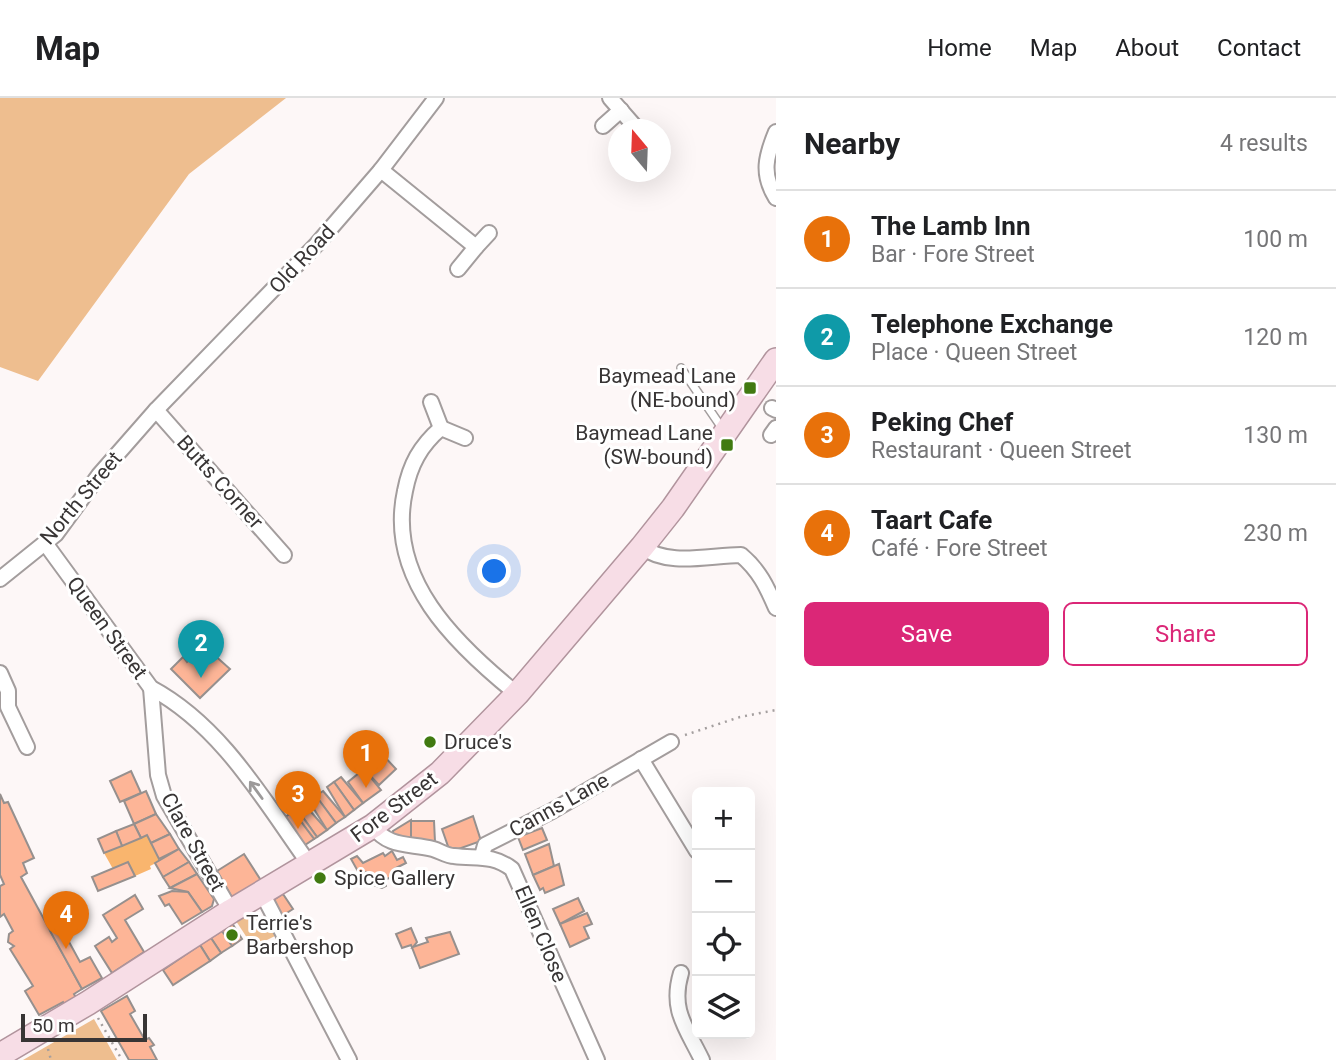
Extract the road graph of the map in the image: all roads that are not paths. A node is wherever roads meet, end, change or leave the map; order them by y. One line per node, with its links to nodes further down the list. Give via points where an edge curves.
1 (436, 98): 7 (street, Old Road)
2 (610, 98): 3 (street)
3 (621, 110): 4 (street); 5 (street)
4 (629, 119)
5 (603, 126)
6 (776, 132): 8 (street, via 764,163)
7 (381, 170): 10 (street); 15 (street, Old Road, via 317,244)
8 (776, 198)
9 (489, 233): 10 (street)
10 (476, 247): 11 (street)
11 (458, 269)
12 (776, 360): 17 (main road, Fore Street)
13 (681, 368): 17 (lane)
14 (431, 402): 16 (street)
15 (156, 410): 19 (street, North Street); 21 (street, Butts Corner)
16 (441, 428): 18 (street); 26 (street, via 424,442 409,471 401,532 407,562 429,607)
17 (726, 433): 20 (main road, Fore Street)
18 (465, 438)
19 (46, 543): 22 (street, North Street); 25 (street, Queen Street)
20 (642, 547): 23 (street, via 651,554 674,558 741,555 763,580); 26 (main road, Fore Street)
21 (284, 555)
22 (0, 579)
23 (776, 608)
24 (0, 673): 28 (street, via 8,691 8,706)
25 (151, 688): 33 (street, Queen Street, one-way to 25, via 222,746 173,700); 35 (street, Clare Street, via 164,796)
26 (517, 694): 30 (main road, Fore Street, via 440,773)
27 (671, 742): 29 (street, Canns Lane)
28 (27, 747)
29 (641, 759): 31 (street); 32 (street, Canns Lane, via 485,845)
30 (373, 827): 32 (street, Ellen Close, via 392,843 452,856); 33 (main road, Fore Street)
31 (696, 850)
32 (482, 856): 39 (street, Ellen Close, via 499,860 520,882)
33 (310, 865): 34 (main road, Fore Street)
34 (261, 892): 35 (main road, Fore Street); 38 (street)
35 (230, 911): 37 (main road, Fore Street)
36 (681, 973): 40 (street, via 674,993 677,1009)
37 (0, 1055)
38 (349, 1060)
39 (597, 1060)
40 (702, 1060)

